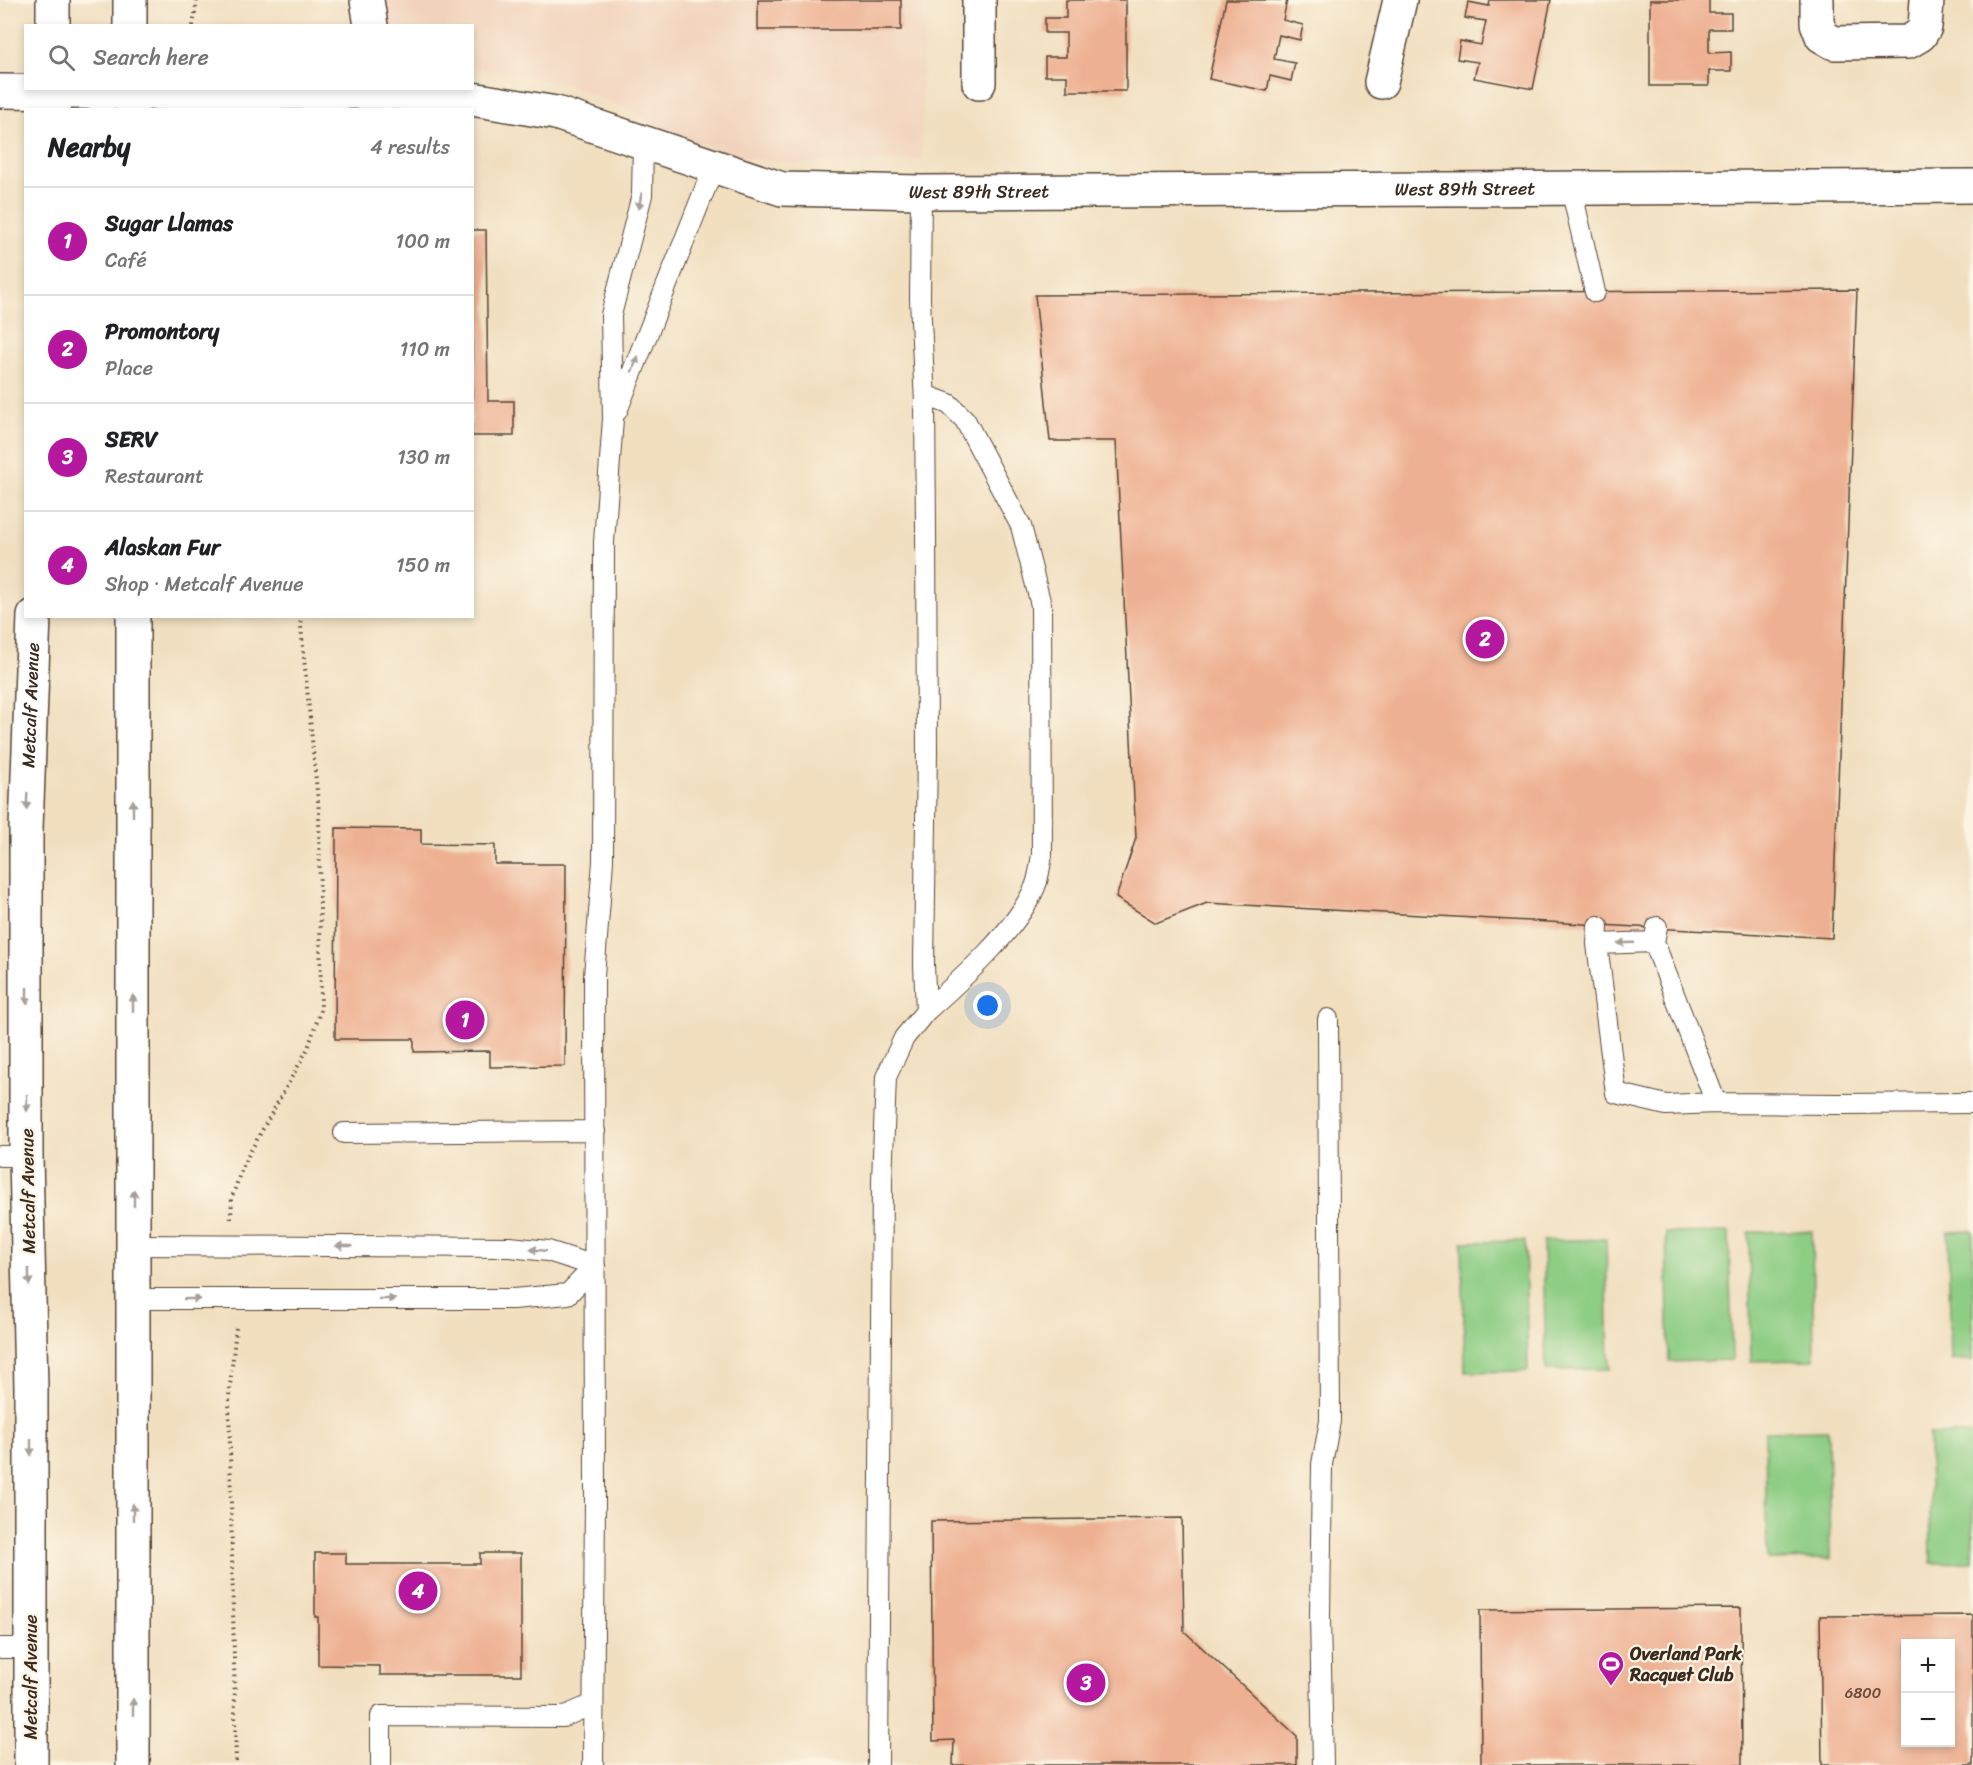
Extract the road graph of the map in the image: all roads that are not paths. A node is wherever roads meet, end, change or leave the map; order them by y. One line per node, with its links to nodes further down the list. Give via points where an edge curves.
1 (53, 0): 8 (street)
2 (130, 0): 9 (street)
3 (367, 0): 10 (street)
4 (979, 0): 12 (street)
5 (1400, 0): 11 (street)
6 (1817, 0): 7 (street, via 1817,23 1822,36 1834,43 1908,42 1925,27)
7 (1926, 0)
8 (53, 24)
9 (130, 24)
10 (371, 24)
11 (1381, 82)
12 (979, 83)
13 (375, 90): 15 (street, West 89th Street); 17 (street, West 89th Street, via 454,96 556,113)
14 (0, 91): 16 (street, West 89th Street)
15 (132, 96): 16 (street, West 89th Street)
16 (53, 97)
17 (643, 142): 18 (street, West 89th Street); 24 (lane, one-way to 24, via 642,195 612,315)
18 (714, 166): 21 (street, West 89th Street, via 782,189); 24 (lane, one-way to 18)
19 (1973, 186): 20 (street, West 89th Street)
20 (1571, 188): 21 (street, West 89th Street); 22 (lane)
21 (921, 192): 23 (lane)
22 (1595, 292)
23 (924, 395): 27 (lane); 27 (lane, via 950,404 965,420 1021,526 1041,605 1042,855 1036,886 1015,919 971,970)
24 (613, 419): 31 (lane, via 604,542 603,861 594,976)
25 (34, 618): 33 (street, Metcalf Avenue, one-way to 33)
26 (133, 618): 34 (street, one-way to 26)
27 (926, 1011): 43 (lane, via 904,1038 885,1077)
28 (1328, 1019): 44 (lane, via 1330,1421 1322,1464)
29 (1716, 1103): 29 (lane, one-way to 29, via 1656,935 1597,935 1616,1093 1666,1105); 30 (lane)
30 (1973, 1103)
31 (595, 1131): 32 (lane); 35 (lane)
32 (345, 1133)
33 (13, 1156): 37 (street, Metcalf Avenue, one-way to 37, via 32,1389)
34 (134, 1245): 35 (lane, one-way to 34, via 548,1251 510,1247); 36 (street)
35 (595, 1266): 36 (lane, one-way to 35, via 513,1299 568,1294); 38 (lane)
36 (134, 1299): 40 (street, one-way to 36)
37 (15, 1648): 39 (street, Metcalf Avenue)
38 (593, 1704): 41 (lane, via 563,1717 381,1716); 42 (lane)
39 (31, 1765)
40 (133, 1765)
41 (381, 1765)
42 (593, 1765)
43 (878, 1765)
44 (1323, 1765)

